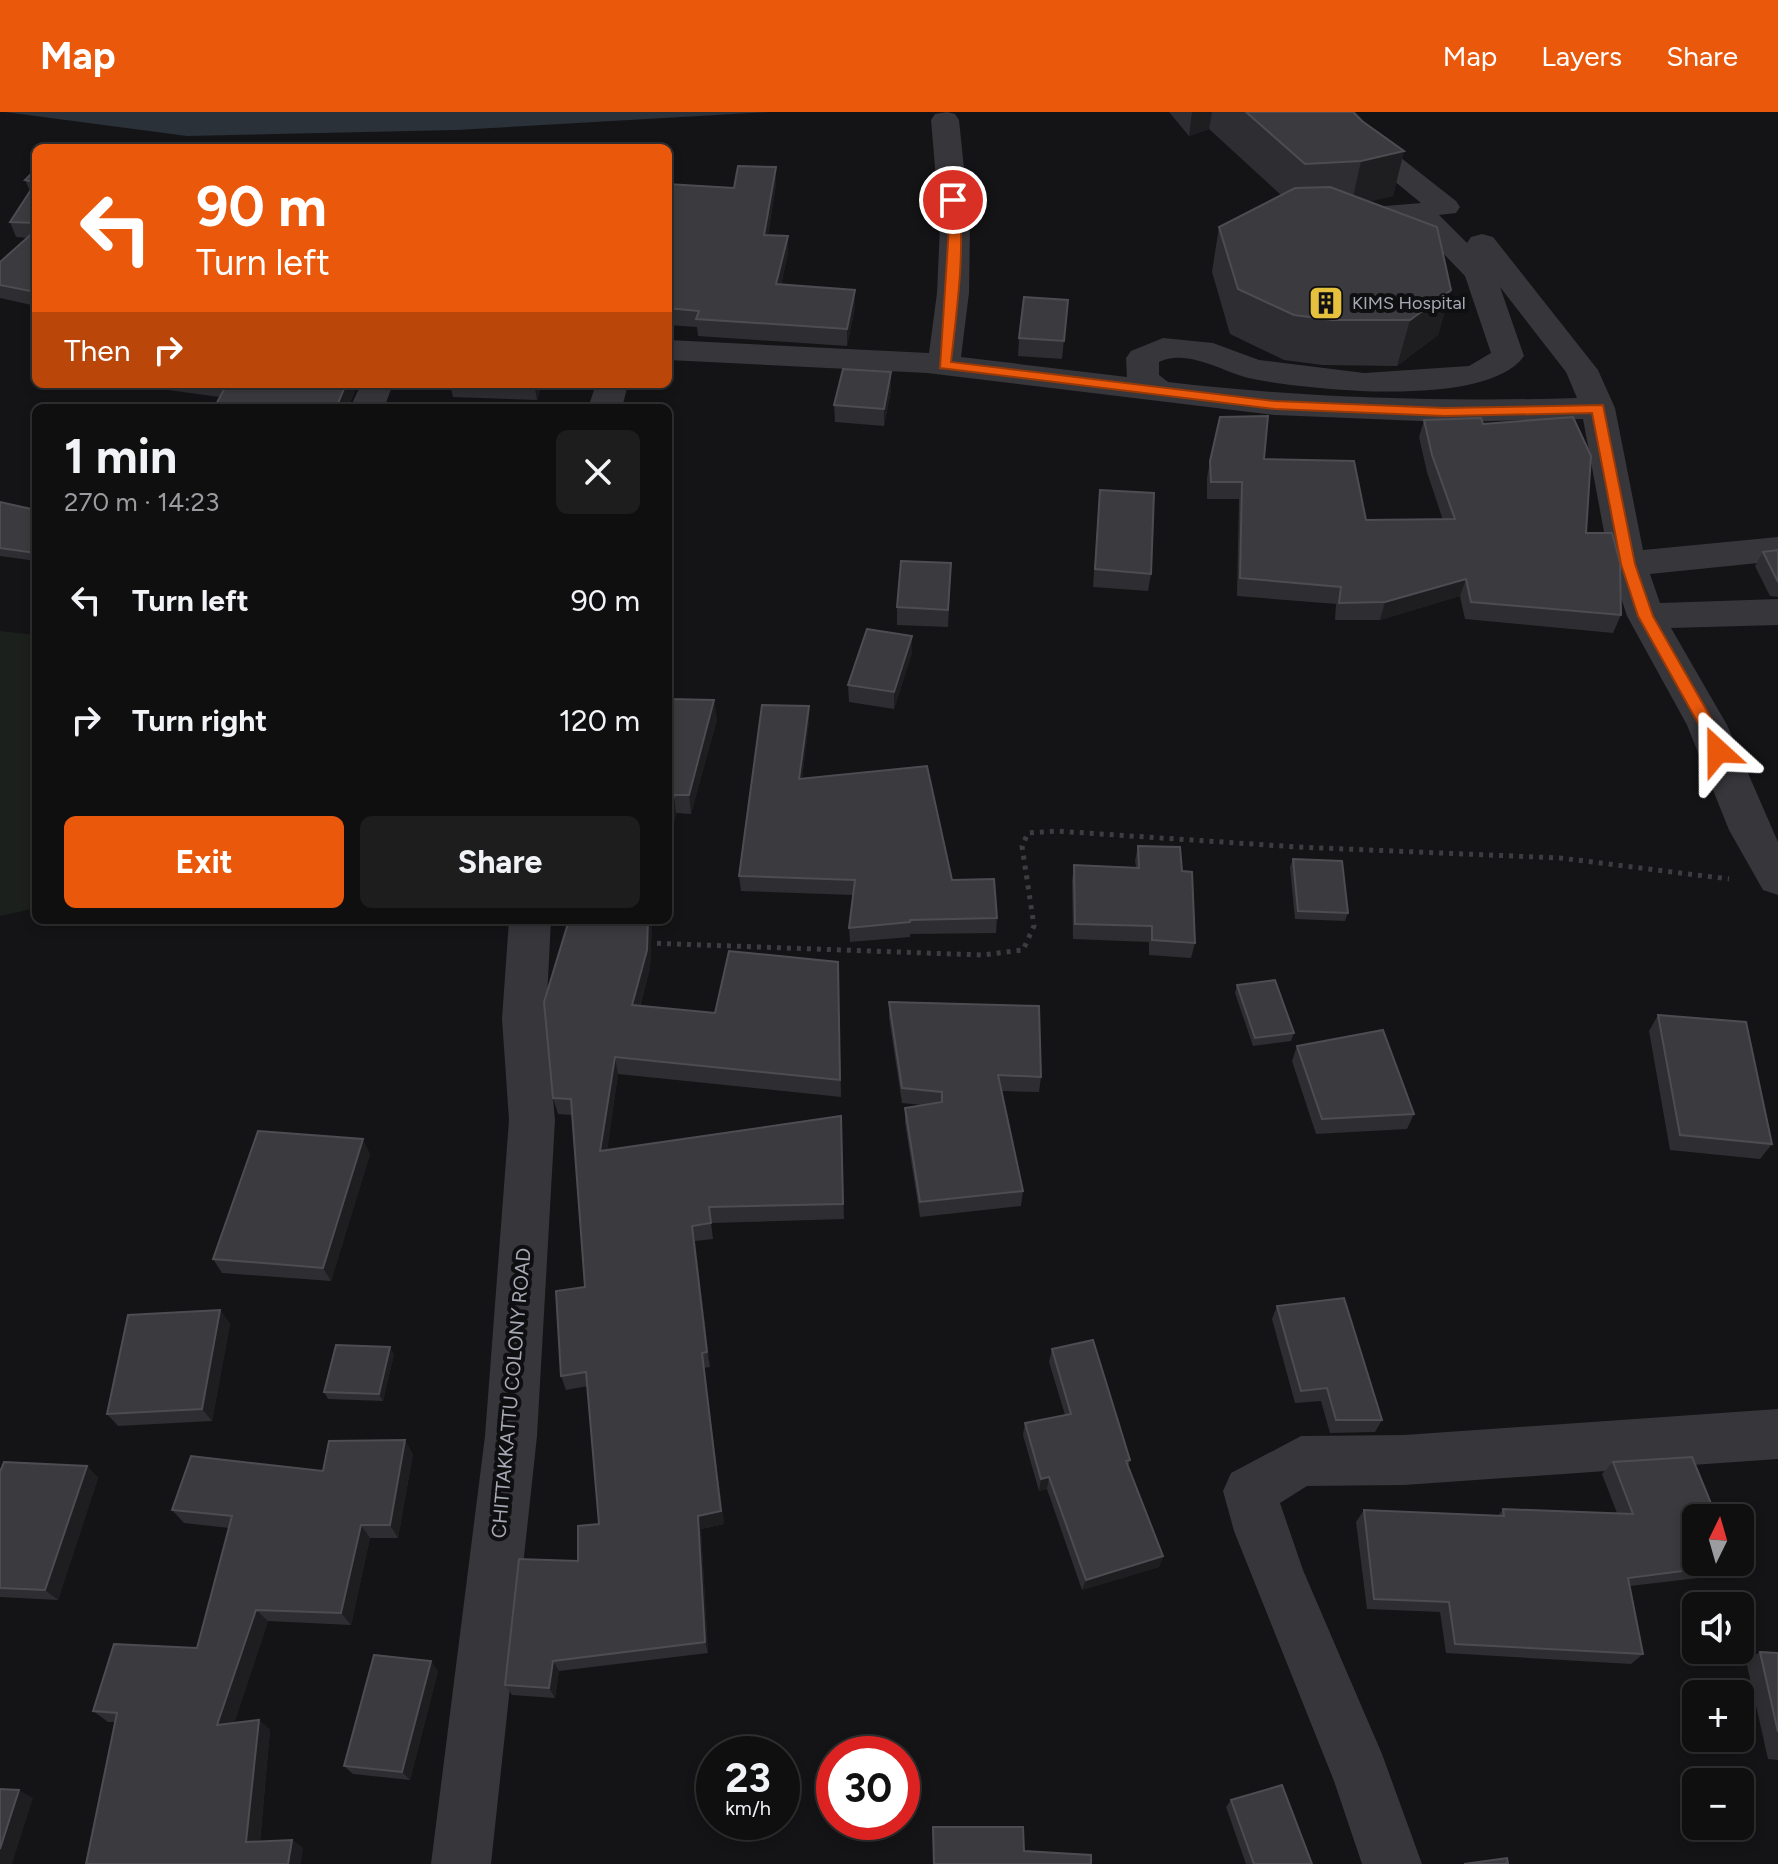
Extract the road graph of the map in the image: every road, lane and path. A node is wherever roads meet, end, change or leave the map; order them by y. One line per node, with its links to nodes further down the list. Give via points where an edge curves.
1 (1340, 112): 3 (street)
2 (945, 120): 6 (street, via 955,226)
3 (1432, 209): 4 (street); 7 (street, via 1480,273 1508,356 1477,375 1364,383 1253,369 1213,353 1163,348 1142,358 1143,378); 8 (street, via 1469,226 1582,370)
4 (1309, 221)
5 (672, 350): 6 (street)
6 (944, 365): 7 (street)
7 (1158, 391): 8 (street, via 1358,410)
8 (1598, 408): 10 (street)
9 (1778, 549): 10 (street)
10 (1628, 564): 12 (street)
11 (1778, 612): 12 (street)
12 (1646, 616): 13 (street)
13 (1764, 828): 14 (street)
14 (1778, 879)
15 (1731, 880): 17 (path, via 1560,858 1056,831 1028,833 1022,846 1034,926 1023,950 982,955)
16 (530, 924): 19 (street, CHITTAKKATTU COLONY ROAD, via 524,1019 532,1120 511,1436)
17 (639, 942)
18 (1778, 1434): 20 (street, via 1404,1460 1301,1461 1250,1491 1257,1521 1370,1794)
19 (461, 1864)
20 (1392, 1864)

